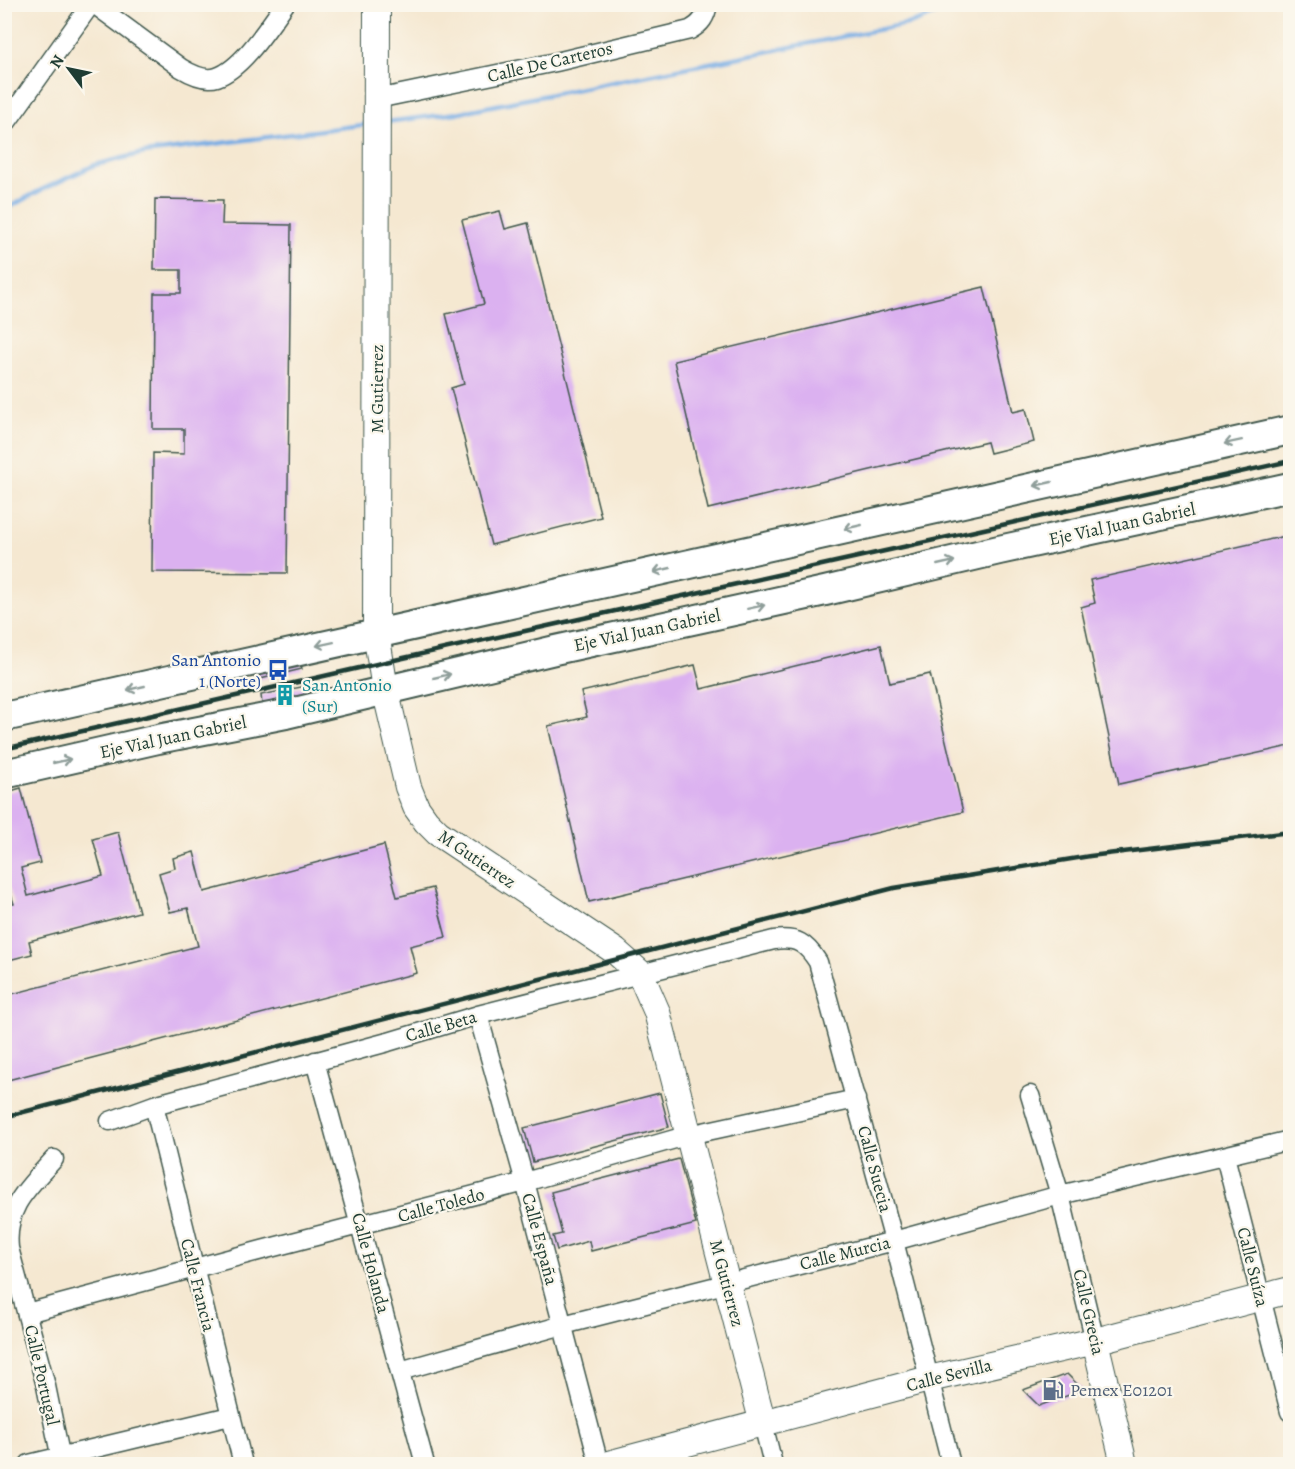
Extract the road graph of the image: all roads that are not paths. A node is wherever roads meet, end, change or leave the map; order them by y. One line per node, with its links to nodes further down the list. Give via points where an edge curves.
1 (92, 4): 2 (street, via 181,68 205,78 217,77 241,61); 6 (street)
2 (285, 4)
3 (377, 4): 5 (street, M Gutierrez)
4 (708, 4): 5 (street, Calle De Carteros, via 700,24 690,30)
5 (377, 102): 9 (street, M Gutierrez)
6 (4, 126)
7 (1290, 430): 9 (main road, one-way to 9)
8 (1290, 487): 10 (main road, Eje Vial Juan Gabriel, one-way to 8)
9 (376, 633): 10 (street, M Gutierrez); 11 (main road, one-way to 11)
10 (386, 690): 12 (main road, Eje Vial Juan Gabriel, one-way to 10); 14 (street, M Gutierrez, via 408,787 426,821 446,839 615,951)
11 (4, 717)
12 (4, 774)
13 (774, 940): 14 (street, Calle Beta); 18 (street, Calle Suecia, via 798,941 818,962)
14 (640, 973): 15 (street, Calle Beta); 21 (street, M Gutierrez, via 657,1012)
15 (478, 1015): 16 (street, Calle Beta); 25 (street, Calle España)
16 (315, 1061): 19 (street, Calle Beta); 27 (street, Calle Holanda)
17 (1030, 1095): 26 (street, Calle Grecia)
18 (856, 1099): 21 (street, Calle Toledo); 28 (street, Calle Suecia)
19 (154, 1105): 20 (street, Calle Beta); 29 (street, Calle Francia)
20 (110, 1120)
21 (689, 1135): 25 (street, Calle Toledo); 30 (street, M Gutierrez)
22 (1290, 1140): 23 (street, Calle Murcia)
23 (1225, 1156): 26 (street, Calle Murcia); 32 (street, Calle Suíza)
24 (54, 1159): 33 (street, Calle Portugal, via 20,1198 9,1221 9,1248)
25 (525, 1182): 27 (street, Calle Toledo); 34 (street, Calle España)
26 (1060, 1195): 28 (street, Calle Murcia); 35 (street, Calle Grecia)
27 (360, 1226): 29 (street, Calle Toledo); 36 (street, Calle Holanda)
28 (894, 1241): 30 (street, Calle Murcia); 37 (street, Calle Suecia)
29 (194, 1268): 33 (street, Calle Toledo); 39 (street, Calle Francia)
30 (726, 1282): 34 (street, Calle Murcia); 40 (street, M Gutierrez)
31 (1290, 1290): 32 (street, Calle Sevilla)
32 (1260, 1298): 35 (street, Calle Sevilla); 38 (street, Calle Suíza)
33 (27, 1313): 41 (street, Calle Portugal)
34 (563, 1325): 36 (street, Calle Murcia); 45 (street, Calle España)
35 (1095, 1341): 37 (street, Calle Sevilla); 49 (street, Calle Grecia)
36 (400, 1371): 44 (street, Calle Holanda)
37 (929, 1379): 40 (street, Calle Sevilla); 48 (street, Calle Suecia)
38 (1290, 1412)
39 (230, 1416): 41 (street); 43 (street, Calle Francia)
40 (763, 1424): 46 (street, Calle Sevilla); 47 (street, M Gutierrez)
41 (62, 1461): 42 (street)
42 (29, 1464)
43 (243, 1464)
44 (425, 1464)
45 (599, 1464)
46 (608, 1464)
47 (773, 1464)
48 (951, 1464)
49 (1124, 1464)

